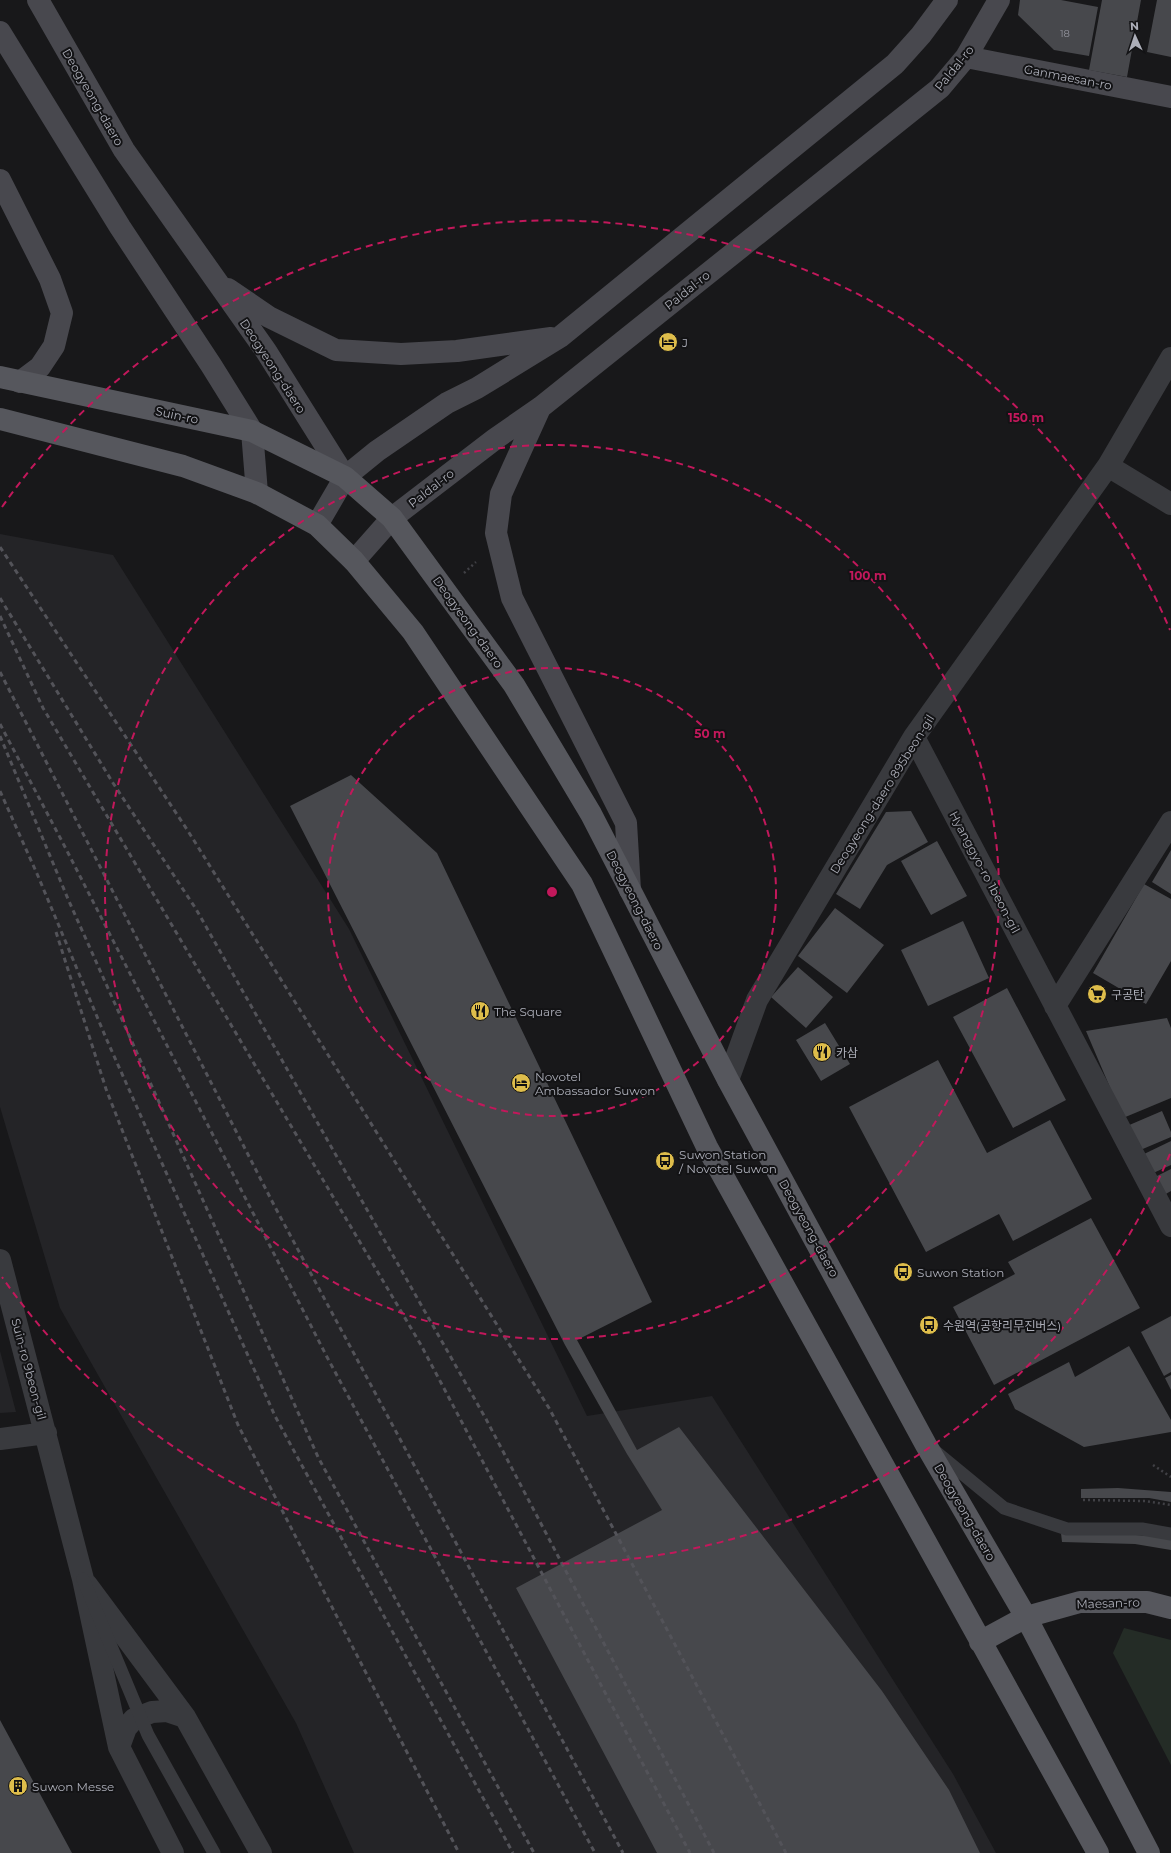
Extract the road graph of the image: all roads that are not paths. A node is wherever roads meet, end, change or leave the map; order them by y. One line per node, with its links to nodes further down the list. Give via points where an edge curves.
1 (38, 0): 4 (main road, Deogyeong-daero)
2 (947, 0): 10 (main road, via 895,64)
3 (999, 0): 6 (main road, Paldal-ro)
4 (50, 10): 9 (main road, Deogyeong-daero, via 124,150)
5 (0, 32): 15 (main road, via 120,227)
6 (966, 57): 7 (main road, Ganmaesan-ro); 13 (main road, Paldal-ro, via 940,88)
7 (1171, 97)
8 (0, 180): 12 (main road, via 50,279 62,313 54,346 40,367)
9 (215, 280): 10 (main road, via 269,317 336,350 401,354 457,351); 17 (main road, Deogyeong-daero, via 266,351)
10 (560, 337): 17 (main road, via 477,388 447,403 377,451)
11 (1171, 358): 16 (street, Deogyeong-daero 895beon-gil)
12 (10, 379): 15 (main road, Suin-ro)
13 (541, 407): 20 (main road, Paldal-ro); 25 (main road, via 501,494 496,533 512,598 626,823)
14 (0, 419): 18 (main road, via 183,466)
15 (252, 431): 17 (main road, Suin-ro); 18 (main road)
16 (1108, 466): 19 (street); 23 (street, Deogyeong-daero 895beon-gil)
17 (345, 477): 20 (main road, Deogyeong-daero); 21 (main road)
18 (257, 493): 21 (main road)
19 (1171, 504)
20 (392, 518): 22 (main road, Paldal-ro); 25 (main road, Deogyeong-daero, via 514,685 591,814)
21 (317, 525): 22 (main road)
22 (354, 561): 37 (main road, via 413,632 582,884 707,1147)
23 (914, 737): 26 (street, Hyanggyo-ro 1beon-gil); 27 (street, Deogyeong-daero 895beon-gil, via 757,1000)
24 (1171, 822): 26 (street)
25 (630, 890): 27 (main road, Deogyeong-daero)
26 (1055, 1006): 28 (street, Hyanggyo-ro 1beon-gil)
27 (728, 1080): 32 (main road, Deogyeong-daero)
28 (1171, 1226)
29 (0, 1260): 30 (street, Suin-ro 9beon-gil)
30 (46, 1433): 31 (street, Suin-ro 9beon-gil); 34 (street)
31 (0, 1438)
32 (926, 1444): 33 (lane, via 1004,1508 1068,1529 1142,1529); 36 (main road, Deogyeong-daero)
33 (1171, 1534)
34 (83, 1579): 38 (street); 39 (street); 41 (lane, bridge, via 148,1735)
35 (1171, 1608): 36 (main road, Maesan-ro, via 1147,1602 1080,1602)
36 (1026, 1617): 37 (main road, Maesan-ro); 44 (main road, Deogyeong-daero)
37 (980, 1642): 43 (main road)
38 (185, 1717): 39 (street, via 167,1711 152,1712 134,1719 126,1728); 42 (street)
39 (119, 1747): 40 (street)
40 (173, 1853)
41 (214, 1853)
42 (261, 1853)
43 (1098, 1853)
44 (1149, 1853)

